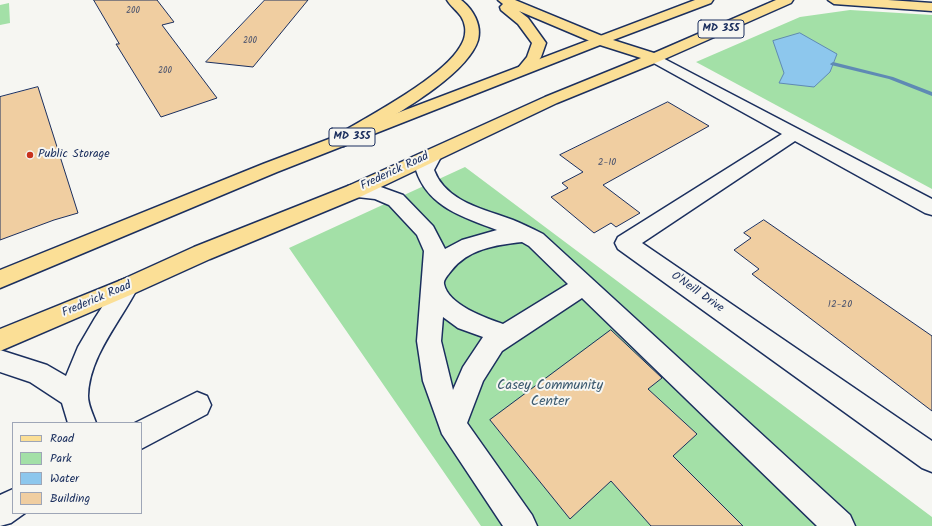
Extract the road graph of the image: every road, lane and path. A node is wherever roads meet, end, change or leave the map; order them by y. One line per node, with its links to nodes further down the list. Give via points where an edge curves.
1 (453, 0): 12 (main road, via 460,4 473,25 472,36 464,54 432,83)
2 (497, 0): 10 (main road, via 523,21 539,43 534,57)
3 (504, 0): 8 (main road)
4 (707, 0): 8 (main road, MD 355)
5 (787, 0): 9 (main road, Frederick Road / MD 355)
6 (834, 0): 7 (main road)
7 (932, 6)
8 (602, 41): 9 (main road); 10 (main road, MD 355)
9 (655, 58): 11 (street); 13 (main road, Frederick Road / MD 355, via 551,100)
10 (526, 68): 12 (main road, MD 355)
11 (794, 134): 15 (street); 29 (street, O'Neill Drive, via 626,243)
12 (338, 142): 17 (main road, MD 355, via 183,203)
13 (433, 155): 14 (main road, Frederick Road / MD 355); 16 (street, via 426,170 430,184 438,191 471,212)
14 (355, 191): 18 (street, via 378,193 396,200 426,231 436,251); 20 (main road, Frederick Road / MD 355, via 202,253)
15 (932, 208)
16 (524, 234): 18 (street, via 472,243 452,255); 19 (street, via 536,240)
17 (0, 280)
18 (434, 282): 21 (street, via 446,307 467,321); 27 (street, via 429,341 436,381)
19 (584, 285): 21 (street); 33 (street)
20 (127, 287): 22 (main road, Frederick Road / MD 355); 24 (street, via 103,323 91,347 79,375)
21 (505, 335): 27 (street, via 493,343 472,375)
22 (0, 340)
23 (0, 361): 24 (street, via 38,373)
24 (75, 396): 26 (street)
25 (197, 405): 28 (street)
26 (82, 422)
27 (452, 426): 32 (street)
28 (142, 434)
29 (932, 458)
30 (12, 505): 31 (street)
31 (0, 512)
32 (521, 526)
33 (839, 526)

